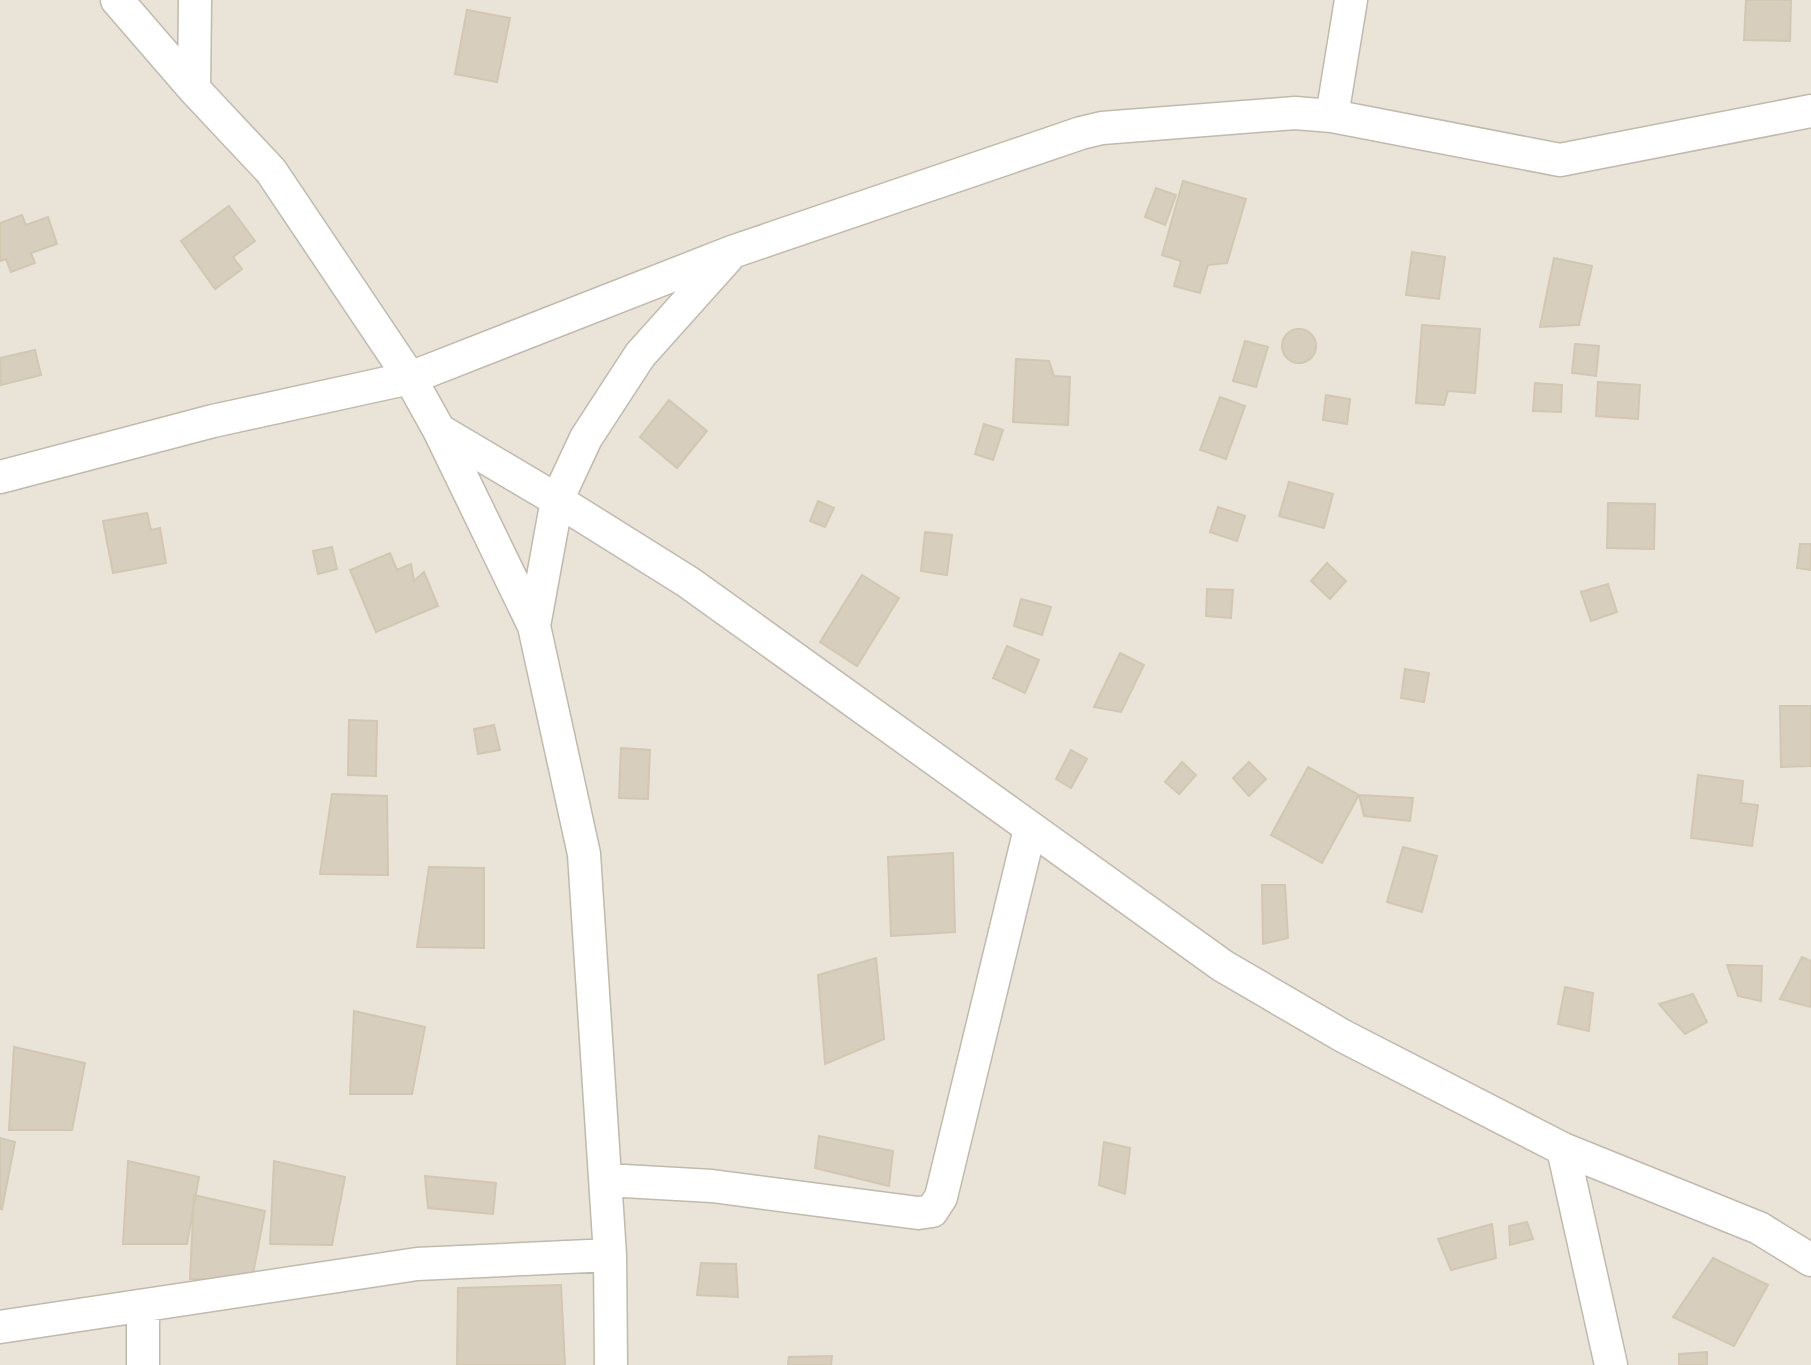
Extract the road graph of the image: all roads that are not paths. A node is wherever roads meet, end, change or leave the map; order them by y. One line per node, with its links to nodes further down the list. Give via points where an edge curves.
1 (117, 0): 4 (street)
2 (195, 0): 4 (street)
3 (1351, 0): 6 (street)
4 (194, 89): 8 (street, via 271,171)
5 (1811, 111): 6 (street, via 1560,160)
6 (1332, 116): 7 (street, via 1295,113 1102,128)
7 (732, 252): 8 (street); 11 (street, via 640,355 586,438)
8 (410, 378): 9 (street); 10 (street, via 213,421)
9 (439, 430): 11 (street); 12 (street)
10 (0, 477)
11 (557, 500): 12 (street); 13 (street, via 688,582)
12 (534, 626): 15 (street, via 584,854)
13 (1030, 829): 14 (street, via 1223,966 1343,1036); 15 (street, via 941,1197 932,1211 918,1213 712,1186)
14 (1563, 1149): 17 (street, via 1759,1228); 22 (street)
15 (606, 1180): 16 (street)
16 (610, 1255): 18 (street, via 417,1264); 21 (street)
17 (1811, 1260)
18 (144, 1307): 19 (street); 20 (street)
19 (0, 1326)
20 (143, 1365)
21 (611, 1365)
22 (1611, 1365)

